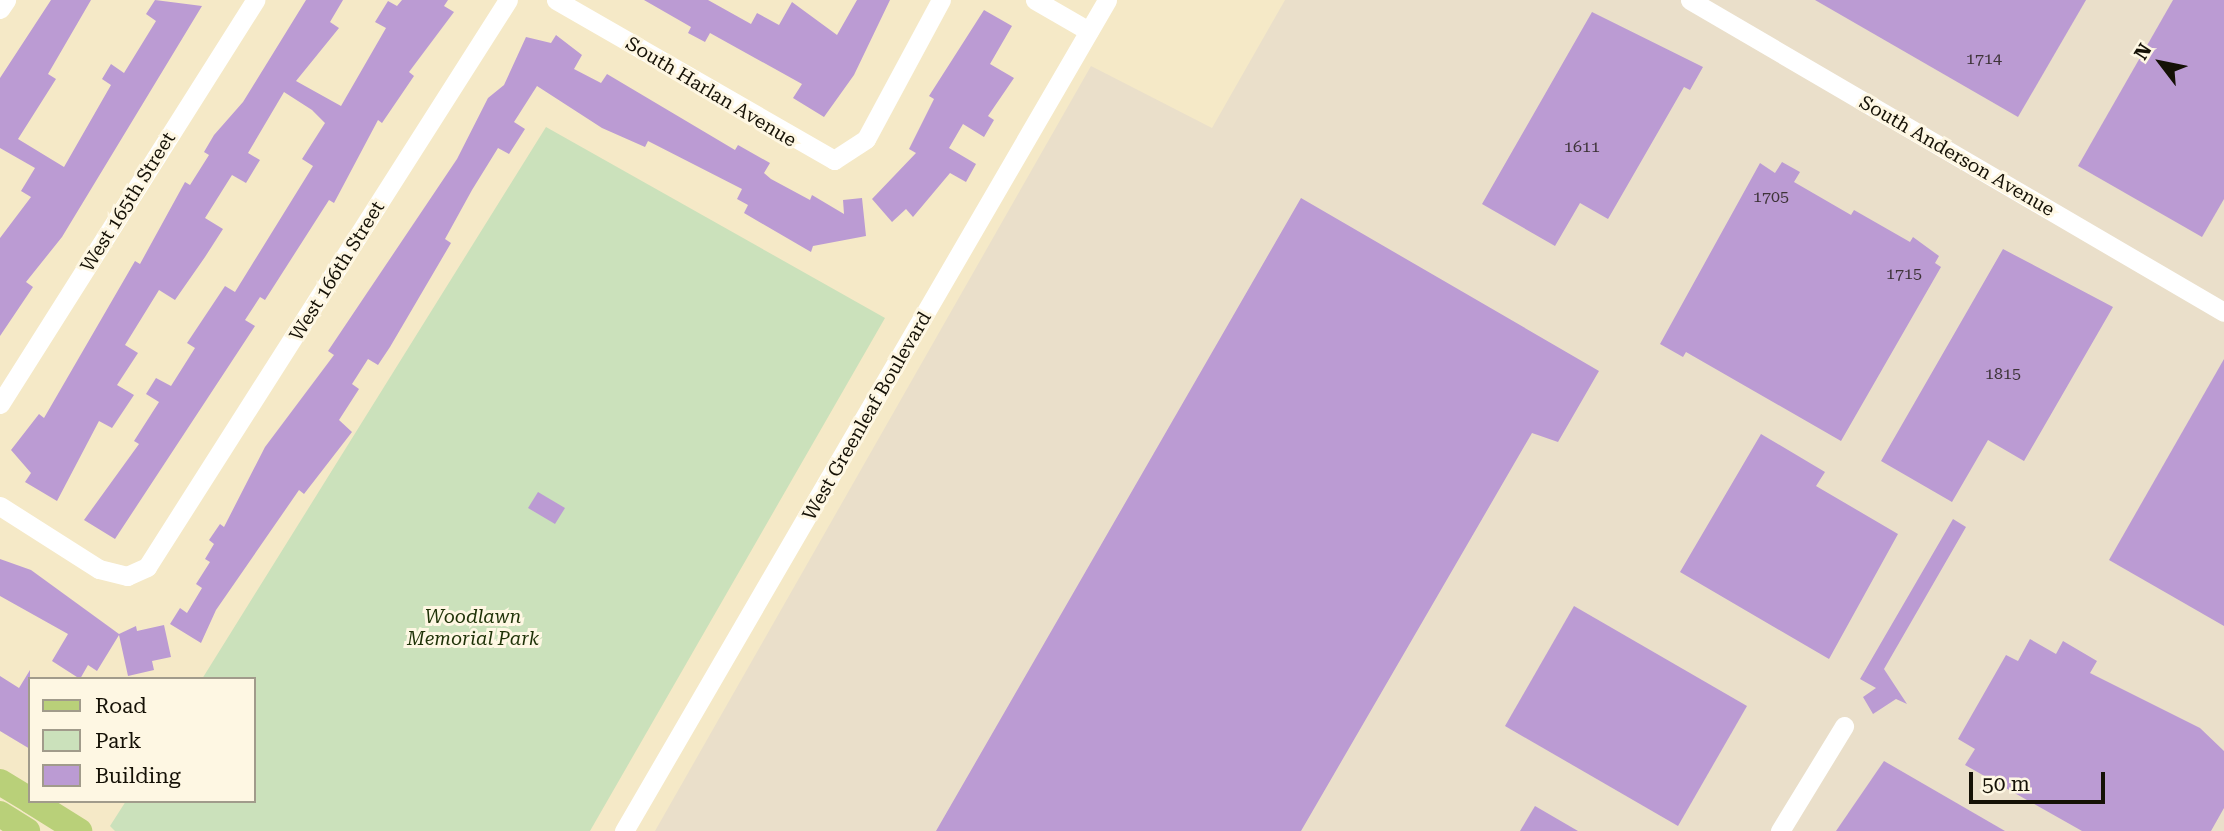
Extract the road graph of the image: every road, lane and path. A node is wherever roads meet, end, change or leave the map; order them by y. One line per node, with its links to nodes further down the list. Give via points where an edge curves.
1 (6, 0): 9 (street)
2 (255, 0): 12 (street, West 165th Street)
3 (508, 0): 13 (street, West 166th Street, via 147,567 127,576 99,569)
4 (556, 0): 5 (street, South Harlan Avenue, via 834,160 866,139)
5 (942, 0)
6 (1035, 0): 10 (street)
7 (1107, 0): 10 (street, West Greenleaf Boulevard)
8 (1690, 0): 11 (street, South Anderson Avenue)
9 (0, 9)
10 (1089, 31): 21 (street, West Greenleaf Boulevard)
11 (2224, 312)
12 (0, 404)
13 (0, 506)
14 (1844, 726): 22 (street)
15 (0, 782): 16 (main road)
16 (28, 799)
17 (34, 803): 20 (main road)
18 (0, 814): 19 (main road)
19 (27, 831)
20 (79, 831)
21 (624, 831)
22 (1780, 831)

